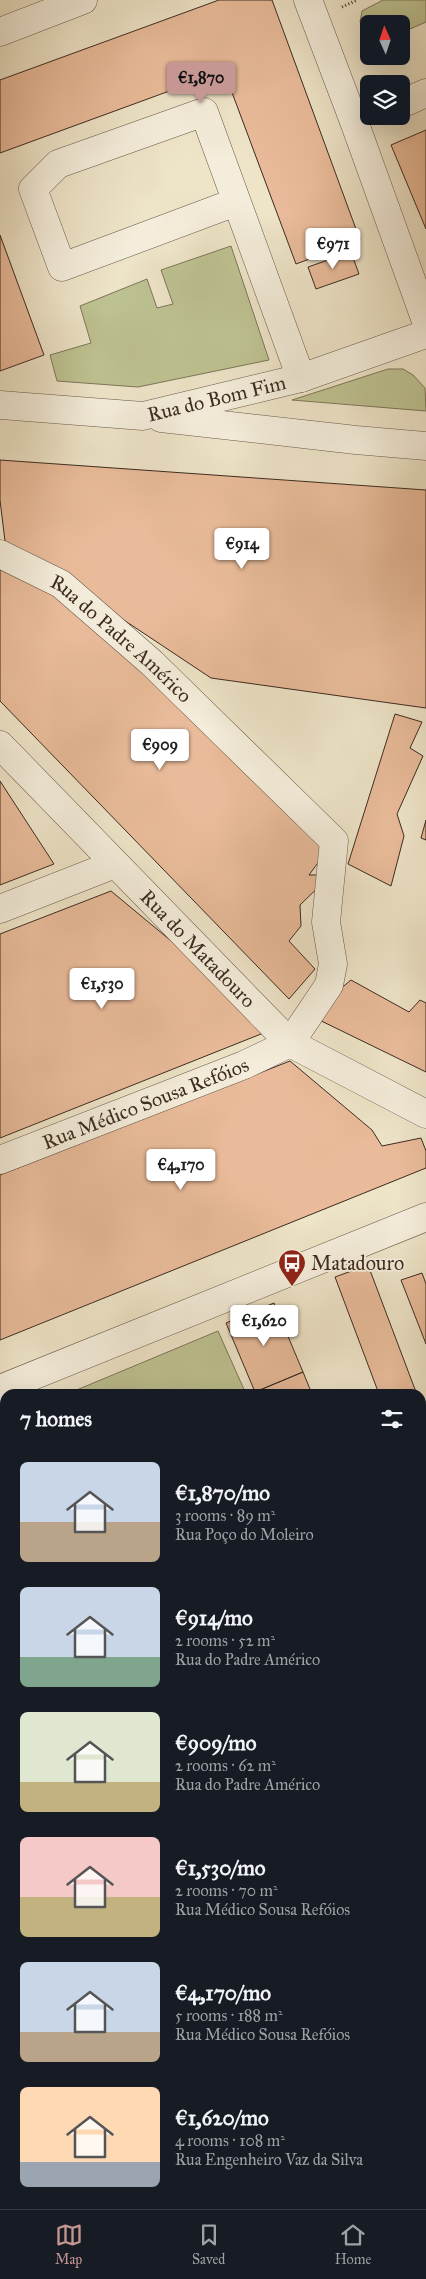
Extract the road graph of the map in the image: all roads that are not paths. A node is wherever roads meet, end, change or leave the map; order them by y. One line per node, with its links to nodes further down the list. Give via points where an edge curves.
1 (83, 0): 3 (street)
2 (308, 0): 6 (street)
3 (0, 32)
4 (426, 93): 5 (street)
5 (410, 100)
6 (360, 111)
7 (366, 125): 9 (street)
8 (236, 202): 8 (street, via 62,267 33,189 58,164 204,112); 11 (street)
9 (426, 321)
10 (426, 334): 11 (street, Rua do Bom Fim)
11 (301, 378): 13 (street, Rua do Bom Fim)
12 (0, 405): 13 (street, Rua do Bom Fim)
13 (143, 416): 14 (street)
14 (426, 446)
15 (0, 554): 19 (street, Rua do Padre Américo, via 61,584 152,663 334,841 326,922 333,964 328,985)
16 (0, 745): 17 (street, Rua do Matadouro)
17 (115, 864): 18 (street); 19 (street, Rua do Matadouro)
18 (0, 909)
19 (290, 1043): 20 (street, Rua do Matadouro); 21 (street, Rua Médico Sousa Refóios, via 244,1065)
20 (426, 1114)
21 (0, 1160)
22 (426, 1217): 23 (street)
23 (0, 1389)

